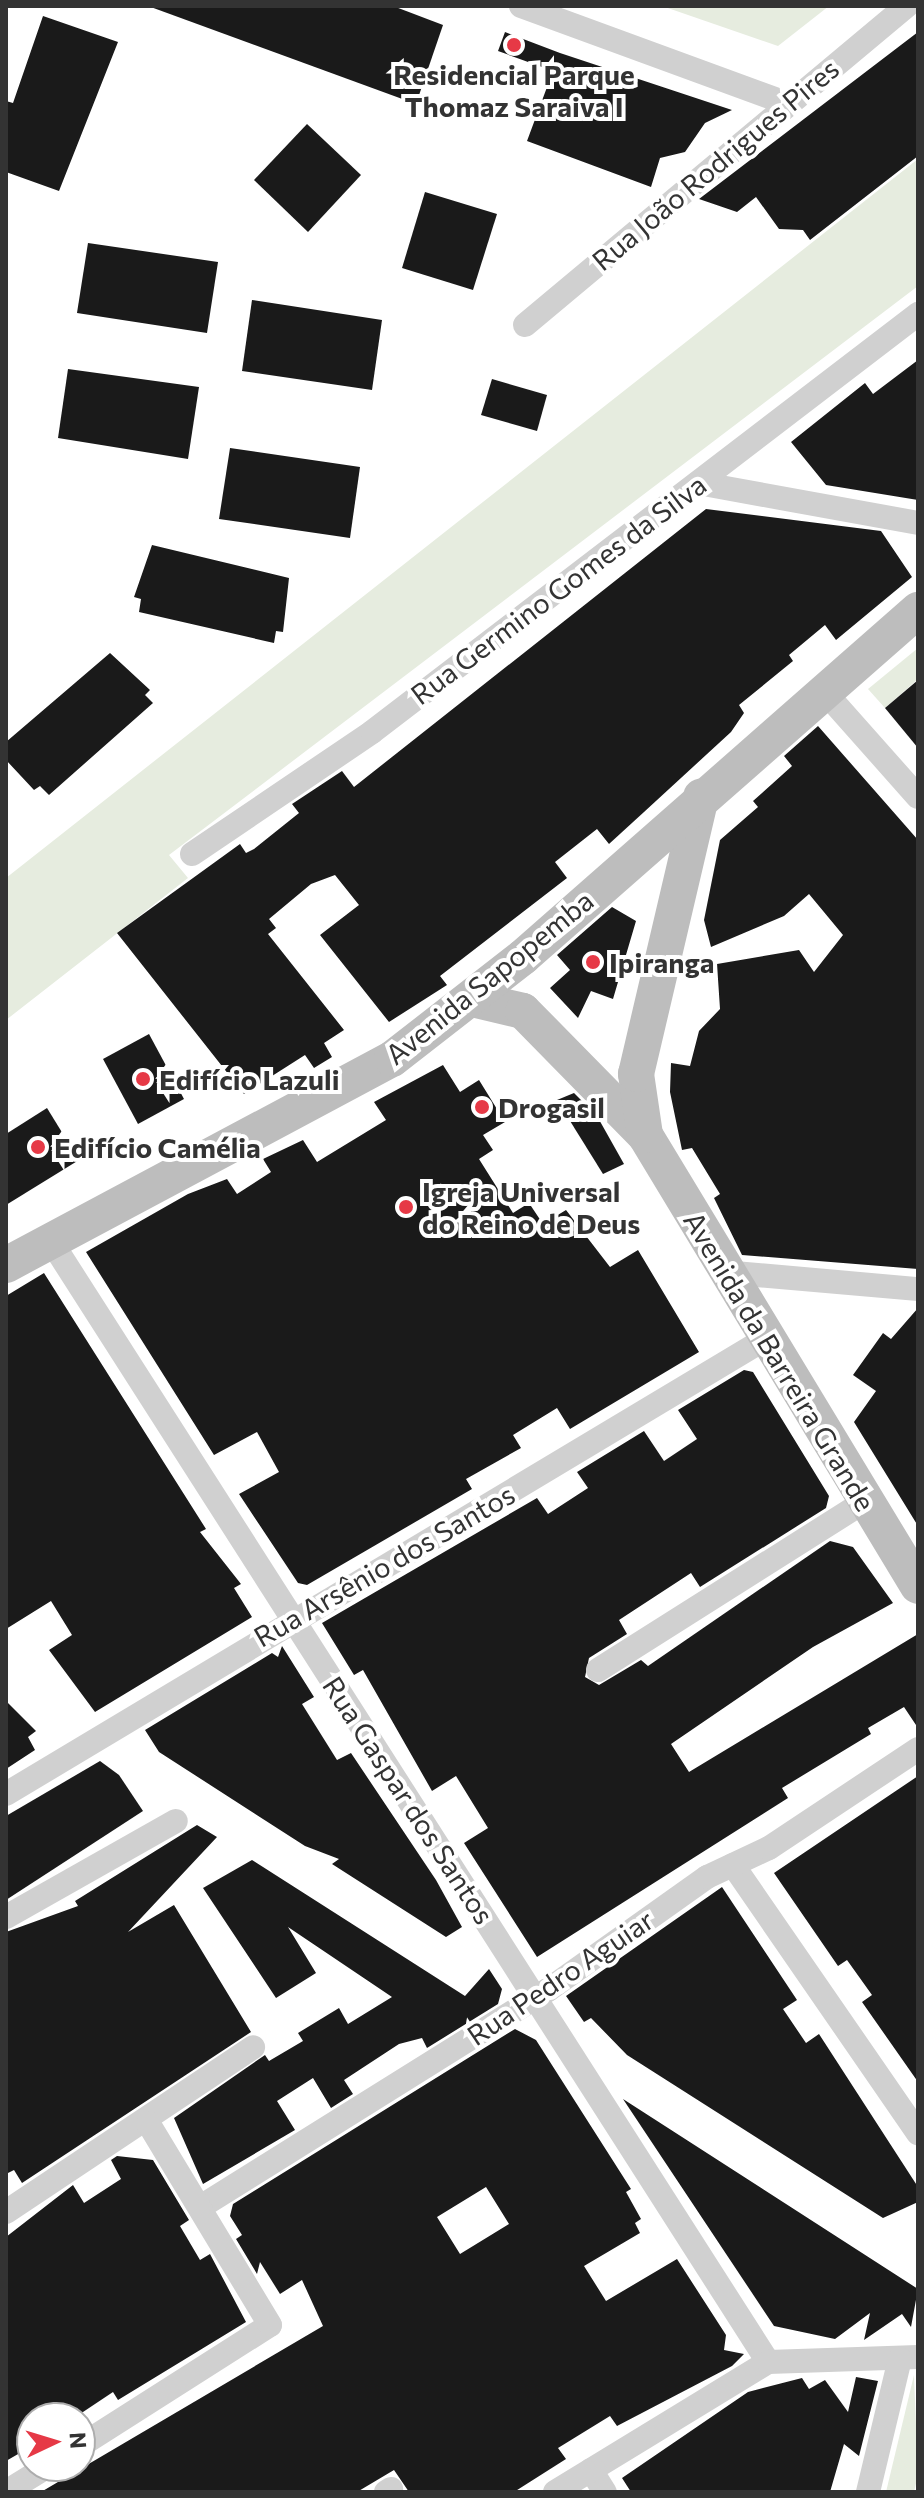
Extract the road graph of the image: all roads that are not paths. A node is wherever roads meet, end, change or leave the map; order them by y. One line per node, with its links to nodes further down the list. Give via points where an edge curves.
1 (521, 6): 3 (street)
2 (907, 6): 3 (street, Rua João Rodrigues Pires)
3 (784, 102): 5 (street, Rua João Rodrigues Pires)
4 (918, 314): 6 (street, Rua Germino Gomes da Silva)
5 (525, 325)
6 (698, 483): 7 (street); 12 (street, Rua Germino Gomes da Silva, via 372,732)
7 (918, 523)
8 (918, 610): 9 (main road, Avenida Sapopemba)
9 (822, 689): 10 (main road, Avenida Sapopemba); 11 (street)
10 (701, 796): 13 (main road, Avenida Sapopemba); 14 (main road, Avenida da Barreira Grande)
11 (918, 797)
12 (192, 854)
13 (638, 854): 14 (main road, via 666,859); 15 (main road, Avenida Sapopemba)
14 (682, 884): 18 (main road, Avenida da Barreira Grande)
15 (523, 957): 16 (main road, Avenida Sapopemba); 17 (main road)
16 (472, 999): 17 (main road); 21 (main road, Avenida Sapopemba, via 373,1070)
17 (523, 1011): 19 (main road, Avenida da Barreira Grande)
18 (639, 1055): 19 (main road, via 617,1074); 20 (main road, Avenida da Barreira Grande, via 635,1090)
19 (589, 1077): 20 (main road, Avenida da Barreira Grande)
20 (645, 1135): 23 (main road, Avenida da Barreira Grande)
21 (49, 1238): 22 (main road, Avenida Sapopemba); 28 (street, Rua Gaspar dos Santos)
22 (6, 1265)
23 (723, 1272): 24 (street); 25 (main road, Avenida da Barreira Grande)
24 (918, 1289)
25 (765, 1339): 26 (main road, Avenida da Barreira Grande); 28 (street, Rua Arsênio dos Santos)
26 (865, 1501): 27 (main road, Avenida da Barreira Grande); 29 (street)
27 (918, 1586)
28 (292, 1620): 31 (street, Rua Arsênio dos Santos); 35 (street, Rua Gaspar dos Santos)
29 (598, 1670)
30 (918, 1749): 33 (street, Rua Pedro Aguiar)
31 (6, 1794)
32 (176, 1821): 34 (street)
33 (733, 1865): 35 (street, Rua Pedro Aguiar); 38 (street)
34 (6, 1917)
35 (536, 1997): 39 (street, Rua Pedro Aguiar); 42 (street, Rua Gaspar dos Santos)
36 (253, 2047): 37 (street)
37 (148, 2123): 39 (street); 40 (street)
38 (918, 2133)
39 (202, 2206): 43 (street, via 268,2327)
40 (6, 2212)
41 (909, 2358): 42 (street); 47 (street)
42 (768, 2362): 44 (street)
43 (96, 2436)
44 (591, 2470): 45 (street); 46 (street)
45 (555, 2492)
46 (605, 2492)
47 (868, 2492)

